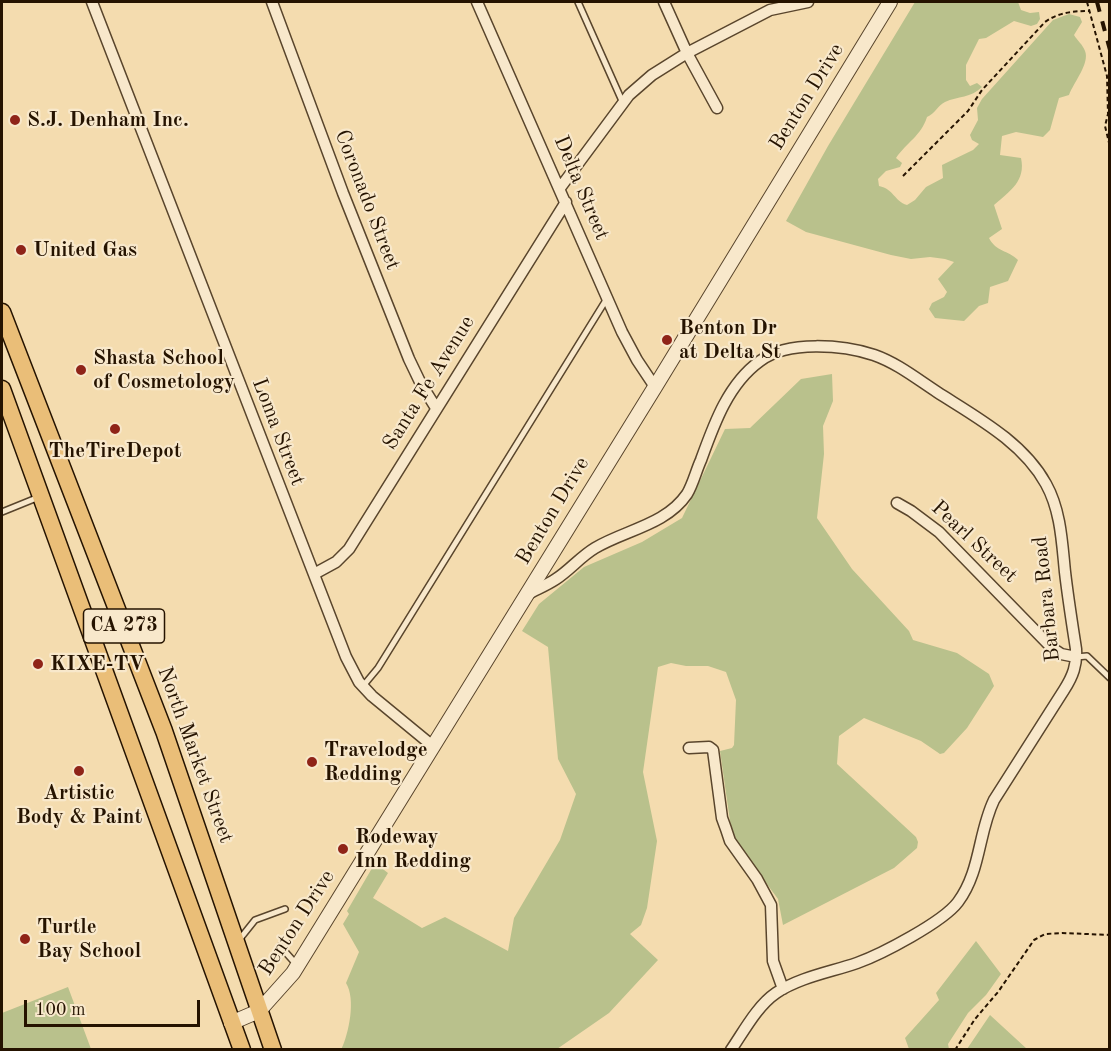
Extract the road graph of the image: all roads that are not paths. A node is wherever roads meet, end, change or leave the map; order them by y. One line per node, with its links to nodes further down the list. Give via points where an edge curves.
1 (92, 2): 23 (street, Loma Street)
2 (272, 2): 18 (street, Coronado Street, via 404,348)
3 (477, 2): 12 (street, Delta Street)
4 (578, 2): 10 (lane)
5 (664, 2): 9 (street)
6 (808, 2): 8 (street)
7 (891, 2): 16 (street, Benton Drive)
8 (769, 6): 9 (street)
9 (687, 53): 10 (street, via 637,86); 11 (street)
10 (623, 103): 12 (street)
11 (717, 108)
12 (560, 188): 13 (street, Delta Street)
13 (566, 202): 14 (street, Delta Street); 18 (street, Santa Fe Avenue)
14 (607, 298): 16 (street, Delta Street, via 629,347); 27 (lane, via 378,668)
15 (2, 312): 31 (main road, North Market Street / CA 273, via 164,730)
16 (655, 387): 24 (street, Benton Drive)
17 (2, 389): 19 (main road, CA 273)
18 (436, 408): 23 (street, Santa Fe Avenue, via 349,549 336,562)
19 (7, 421): 20 (main road, CA 273)
20 (40, 496): 22 (lane); 36 (main road, CA 273)
21 (897, 503): 25 (street, Pearl Street, via 939,532 1052,648)
22 (2, 512)
23 (314, 574): 27 (street, Loma Street, via 346,657)
24 (528, 594): 25 (street, Barbara Road, via 556,579 602,544 656,521 680,503 690,488 726,400 760,361 789,349 839,348 875,356 904,370 1009,441 1040,476 1059,523); 28 (street, Benton Drive)
25 (1076, 657): 26 (lane, via 1087,657); 34 (street, Barbara Road, via 1070,680 994,800 976,870 953,908 935,922 860,962)
26 (1110, 678)
27 (363, 686): 28 (street, Loma Street)
28 (434, 747): 33 (street, Benton Drive)
29 (689, 748): 34 (street, via 713,750 722,818 730,841 771,905 773,961)
30 (285, 909): 31 (lane, via 255,920)
31 (236, 943): 35 (main road, North Market Street / CA 273)
32 (280, 946): 33 (lane)
33 (297, 966): 35 (street, Benton Drive)
34 (783, 989): 39 (street, Barbara Road, via 767,1001)
35 (259, 1011): 36 (street, Benton Drive); 38 (main road, North Market Street / CA 273)
36 (231, 1023): 37 (main road, CA 273)
37 (242, 1050)
38 (273, 1050)
39 (731, 1050)

